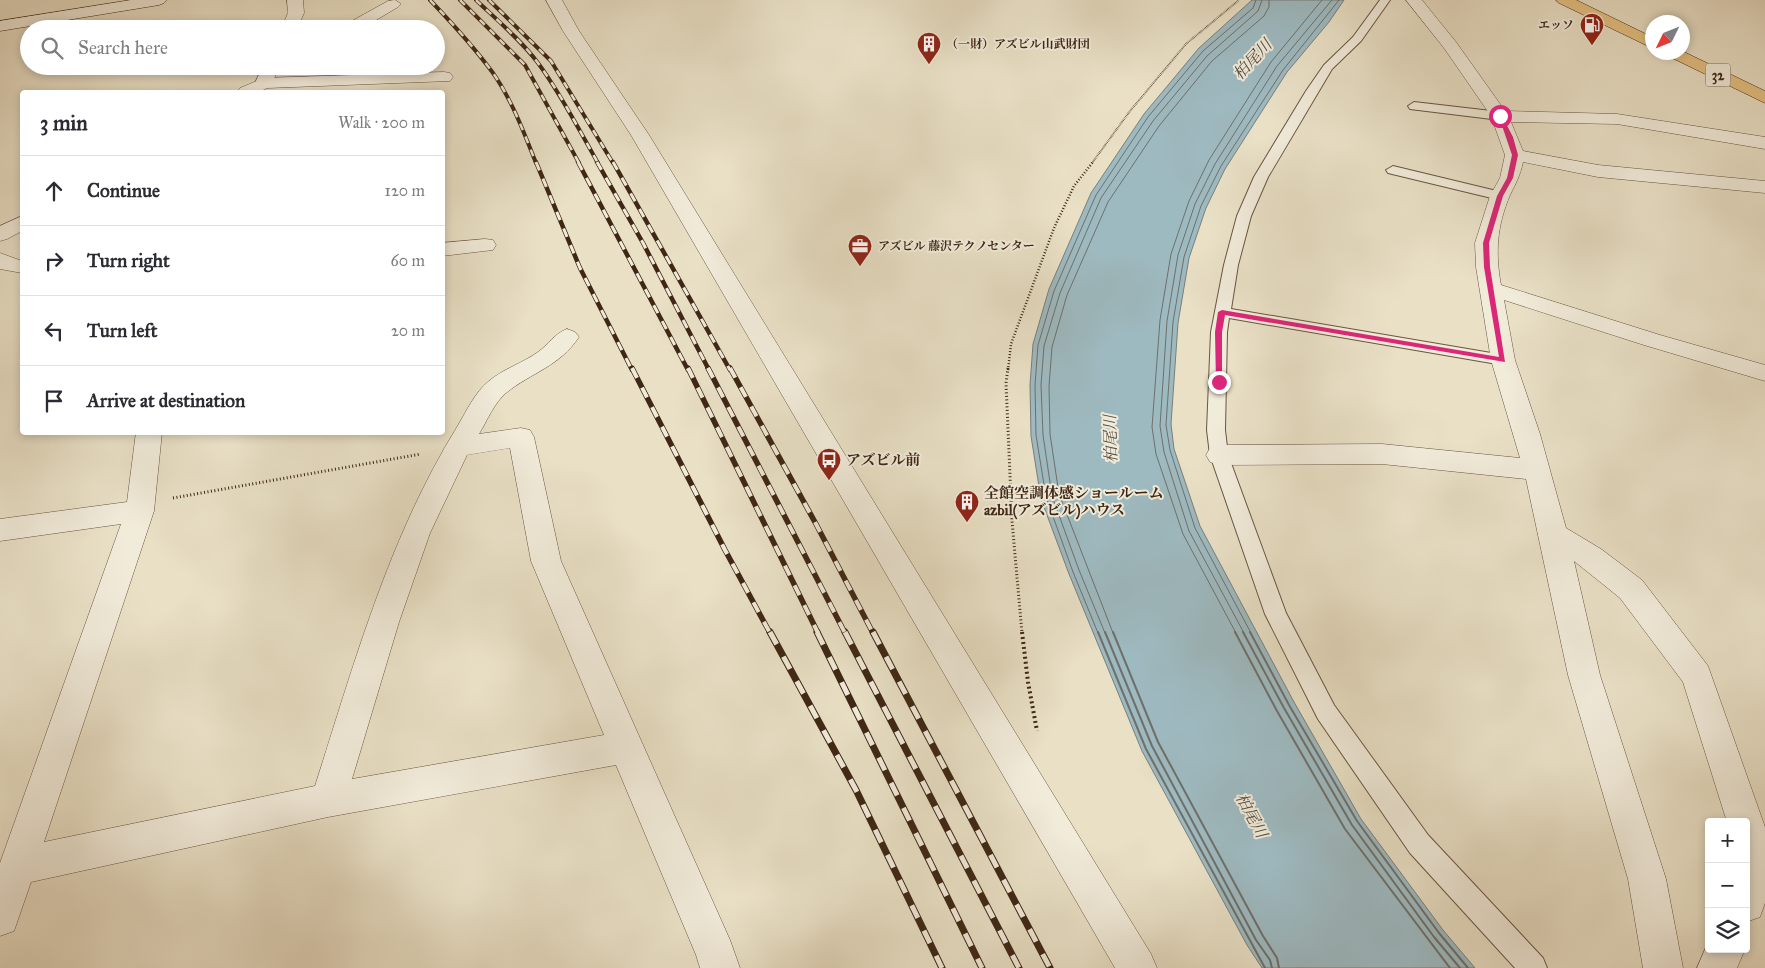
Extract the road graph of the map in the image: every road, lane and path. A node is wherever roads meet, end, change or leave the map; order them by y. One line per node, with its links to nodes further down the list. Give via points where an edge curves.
1 (112, 0): 10 (street)
2 (159, 0): 11 (street)
3 (295, 0): 12 (street)
4 (554, 0): 59 (street, via 640,134)
5 (1239, 0): 48 (path, via 1186,44 1074,186 1054,228 1011,344 1006,383 1013,531 1028,682)
6 (1385, 0): 37 (lane, via 1357,39 1328,67 1260,177 1244,216)
7 (1414, 0): 24 (street)
8 (1564, 0): 16 (main road)
9 (393, 4): 13 (street)
10 (0, 18)
11 (37, 20)
12 (293, 20)
13 (365, 20)
14 (20, 23): 15 (street)
15 (0, 26)
16 (1645, 40)
17 (1688, 60): 22 (main road, 32)
18 (268, 75): 20 (street)
19 (444, 77): 20 (street)
20 (264, 82): 21 (street)
21 (250, 90)
22 (1765, 98)
23 (1414, 106): 24 (lane)
24 (1500, 116): 25 (street, via 1618,119); 26 (street)
25 (1765, 142)
26 (1515, 155): 28 (street, via 1598,171); 29 (street, via 1510,178)
27 (1393, 170): 29 (lane)
28 (1765, 187)
29 (1500, 196): 36 (street, via 1486,243)
30 (20, 223): 31 (street)
31 (0, 235)
32 (485, 245): 33 (street)
33 (445, 250)
34 (0, 260): 35 (street)
35 (20, 267)
36 (1492, 289): 39 (street); 40 (street)
37 (1222, 312): 39 (lane); 43 (lane, via 1216,430)
38 (567, 337): 42 (street, via 546,358 497,387)
39 (1503, 360): 44 (street)
40 (1765, 373)
41 (149, 435): 45 (street)
42 (458, 447): 45 (path); 49 (street, via 522,437 546,561); 50 (street, via 416,533 386,613)
43 (1219, 455): 44 (street, via 1382,454); 60 (lane, via 1276,614 1326,712 1419,844)
44 (1537, 470): 47 (street)
45 (141, 507): 46 (street); 54 (street)
46 (0, 530)
47 (1552, 533): 51 (street, via 1591,557 1631,589 1697,676); 61 (street, via 1584,675 1647,879)
48 (1039, 738)
49 (626, 747): 50 (street); 58 (street)
50 (328, 800): 54 (street)
51 (1744, 818)
52 (1750, 832): 53 (street)
53 (1761, 857): 55 (street)
54 (18, 866): 56 (street)
55 (1750, 891)
56 (0, 917)
57 (1723, 953): 62 (street)
58 (720, 968)
59 (1137, 968)
60 (1533, 968)
61 (1663, 968)
62 (1717, 968)

